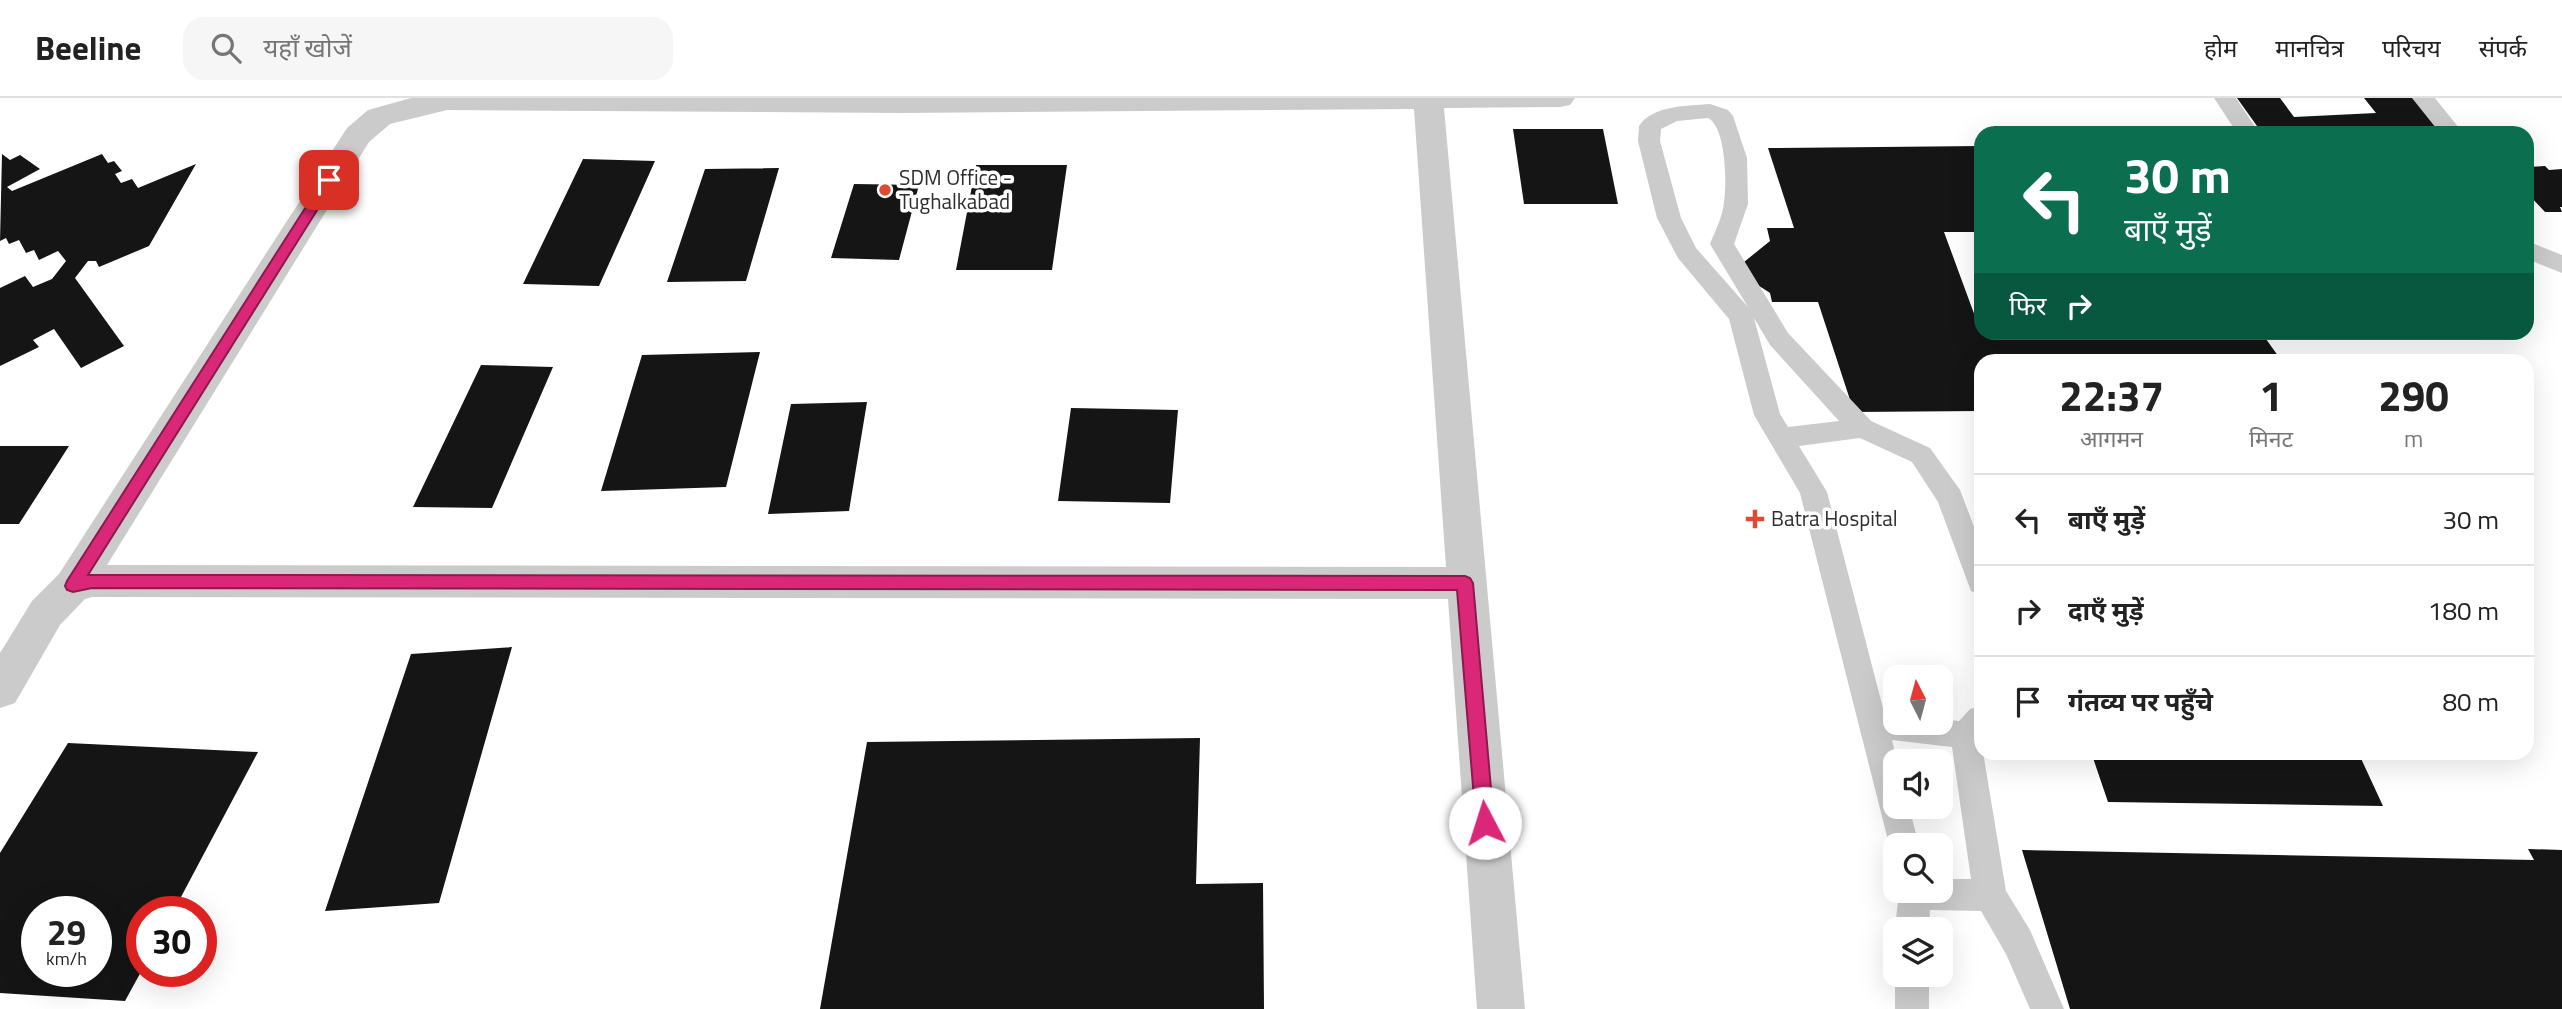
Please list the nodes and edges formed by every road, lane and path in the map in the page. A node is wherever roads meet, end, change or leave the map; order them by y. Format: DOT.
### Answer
graph roads {
  1 [pos="1560,98"];
  2 [pos="2225,98"];
  3 [pos="2423,98"];
  4 [pos="1427,99"];
  5 [pos="902,101"];
  6 [pos="2243,126"];
  7 [pos="2446,126"];
  8 [pos="2534,252"];
  9 [pos="2562,265"];
  10 [pos="1862,428"];
  11 [pos="1781,438"];
  12 [pos="1974,564"];
  13 [pos="1465,583"];
  14 [pos="73,586"];
  15 [pos="0,690"];
  16 [pos="1872,724"];
  17 [pos="1973,727"];
  18 [pos="1976,760"];
  19 [pos="1900,833"];
  20 [pos="1953,894"];
  21 [pos="1990,895"];
  22 [pos="1912,987"];
  23 [pos="1501,1009"];
  24 [pos="1912,1009"];
  25 [pos="2047,1009"];
  1 -- 4 [label="street"];
  2 -- 6 [label="lane"];
  3 -- 7 [label="lane"];
  4 -- 5 [label="street"];
  4 -- 13 [label="street"];
  5 -- 14 [label="street"];
  8 -- 9 [label="lane"];
  10 -- 11 [label="lane"];
  10 -- 11 [label="lane"];
  10 -- 12 [label="lane"];
  11 -- 16 [label="lane"];
  13 -- 14 [label="street"];
  13 -- 23 [label="street"];
  14 -- 15 [label="street"];
  16 -- 17 [label="lane"];
  16 -- 19 [label="lane"];
  18 -- 21 [label="lane"];
  20 -- 21 [label="lane"];
  21 -- 25 [label="lane"];
  22 -- 24 [label="lane"];
}
